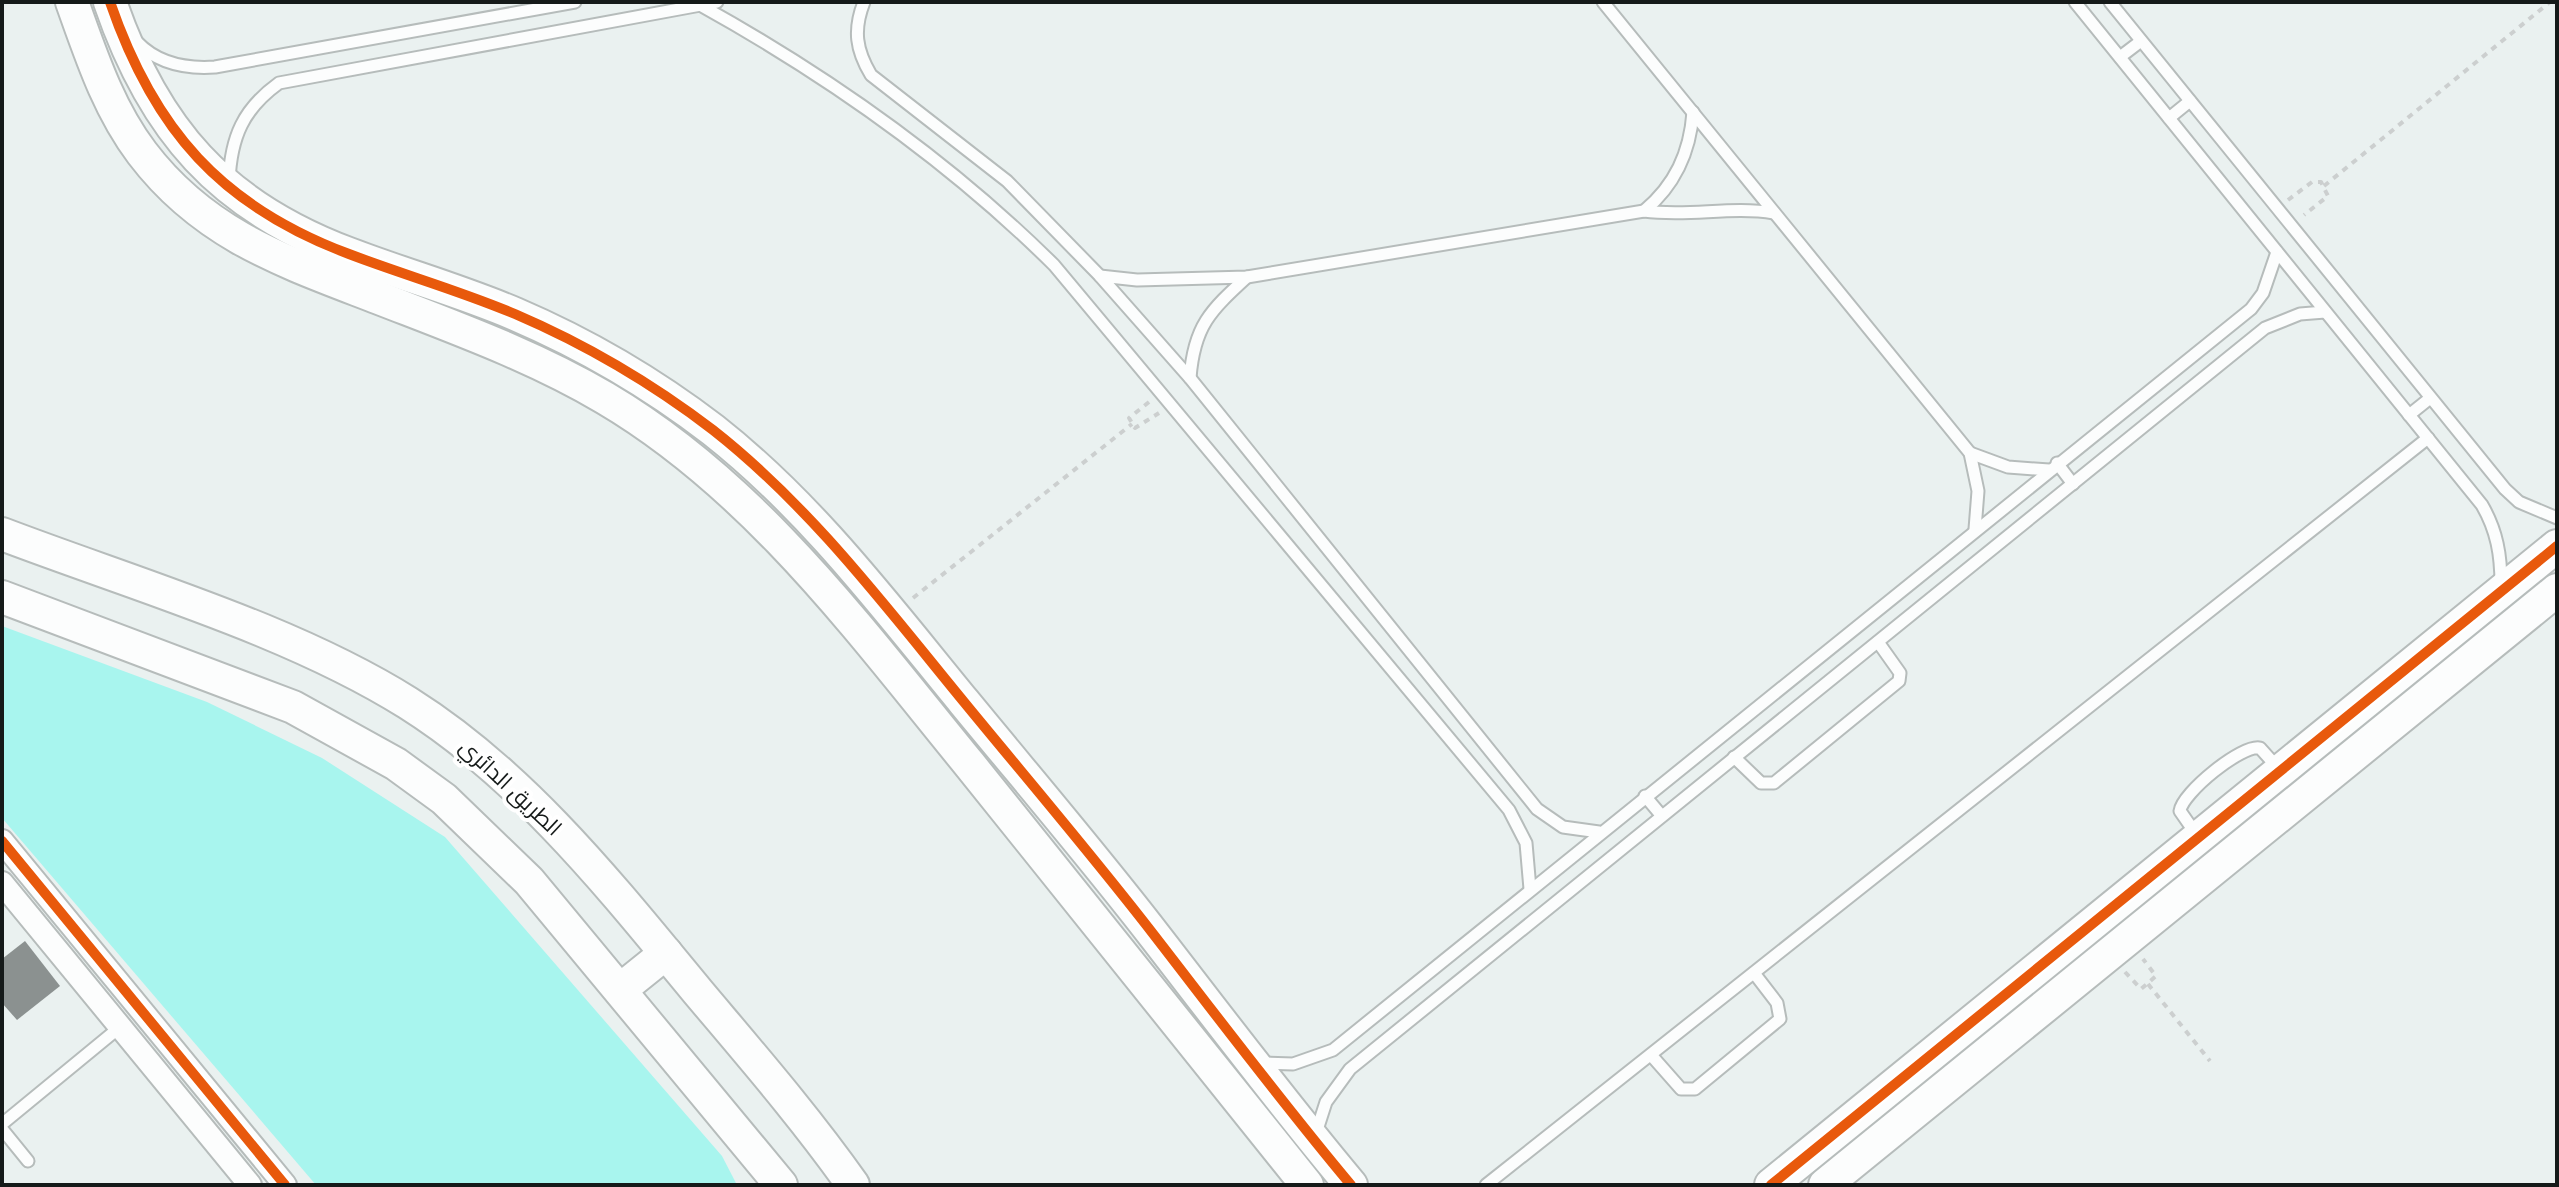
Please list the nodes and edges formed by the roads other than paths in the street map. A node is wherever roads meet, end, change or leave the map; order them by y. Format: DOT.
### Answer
graph roads {
  1 [pos="72,2"];
  2 [pos="575,2"];
  3 [pos="717,2"];
  4 [pos="864,2"];
  5 [pos="1603,2"];
  6 [pos="2075,2"];
  7 [pos="2110,2"];
  8 [pos="700,5"];
  9 [pos="113,12"];
  10 [pos="2141,41"];
  11 [pos="2120,57"];
  12 [pos="2190,101"];
  13 [pos="1693,112"];
  14 [pos="2169,118"];
  15 [pos="229,190"];
  16 [pos="1644,211"];
  17 [pos="1774,213"];
  18 [pos="2277,252"];
  19 [pos="338,266"];
  20 [pos="1100,276"];
  21 [pos="1247,277"];
  22 [pos="2325,312"];
  23 [pos="1190,378"];
  24 [pos="2429,399"];
  25 [pos="2409,415"];
  26 [pos="2428,438"];
  27 [pos="1970,453"];
  28 [pos="2053,467"];
  29 [pos="2073,484"];
  30 [pos="2557,518"];
  31 [pos="1975,529"];
  32 [pos="2,534"];
  33 [pos="2557,546"];
  34 [pos="2557,590"];
  35 [pos="2501,592"];
  36 [pos="2,597"];
  37 [pos="1878,642"];
  38 [pos="2399,675"];
  39 [pos="2421,701"];
  40 [pos="1734,757"];
  41 [pos="1645,796"];
  42 [pos="1661,815"];
  43 [pos="1599,832"];
  44 [pos="2,841"];
  45 [pos="2,883"];
  46 [pos="1530,889"];
  47 [pos="1152,932"];
  48 [pos="2064,948"];
  49 [pos="666,953"];
  50 [pos="1124,955"];
  51 [pos="1754,973"];
  52 [pos="2086,975"];
  53 [pos="620,990"];
  54 [pos="120,1027"];
  55 [pos="1651,1055"];
  56 [pos="1251,1061"];
  57 [pos="2,1127"];
  58 [pos="1314,1141"];
  59 [pos="28,1161"];
  60 [pos="250,1185"];
  61 [pos="285,1185"];
  62 [pos="781,1185"];
  63 [pos="853,1185"];
  64 [pos="1307,1185"];
  65 [pos="1351,1185"];
  66 [pos="1486,1185"];
  67 [pos="1771,1185"];
  68 [pos="1825,1185"];
  1 -- 19 [label="street"];
  2 -- 9 [label="lane"];
  3 -- 8 [label="lane"];
  4 -- 20 [label="lane"];
  5 -- 13 [label="lane"];
  6 -- 11 [label="lane"];
  7 -- 10 [label="lane"];
  8 -- 15 [label="lane"];
  8 -- 46 [label="lane"];
  9 -- 15 [label="street"];
  10 -- 11 [label="lane"];
  10 -- 12 [label="lane"];
  11 -- 14 [label="lane"];
  12 -- 14 [label="lane"];
  12 -- 24 [label="lane"];
  13 -- 16 [label="lane"];
  13 -- 17 [label="lane"];
  14 -- 18 [label="lane"];
  15 -- 19 [label="street"];
  16 -- 17 [label="lane"];
  16 -- 21 [label="lane"];
  17 -- 27 [label="lane"];
  18 -- 22 [label="lane"];
  18 -- 28 [label="lane"];
  19 -- 47 [label="street"];
  19 -- 50 [label="street"];
  20 -- 21 [label="lane"];
  20 -- 23 [label="lane"];
  21 -- 23 [label="lane"];
  22 -- 25 [label="lane"];
  22 -- 29 [label="lane"];
  23 -- 43 [label="lane"];
  24 -- 25 [label="lane"];
  24 -- 30 [label="lane"];
  25 -- 26 [label="lane"];
  26 -- 35 [label="lane"];
  26 -- 51 [label="lane"];
  27 -- 28 [label="lane"];
  27 -- 31 [label="lane"];
  28 -- 29 [label="lane"];
  28 -- 31 [label="lane"];
  29 -- 37 [label="lane"];
  31 -- 41 [label="lane"];
  32 -- 49 [label="street, الطريق الدائري"];
  33 -- 35 [label="street"];
  34 -- 39 [label="street"];
  35 -- 38 [label="street"];
  36 -- 53 [label="street"];
  37 -- 40 [label="lane"];
  37 -- 40 [label="lane"];
  38 -- 39 [label="street"];
  38 -- 48 [label="street"];
  39 -- 52 [label="street"];
  40 -- 42 [label="lane"];
  41 -- 42 [label="lane"];
  41 -- 43 [label="lane"];
  42 -- 58 [label="lane"];
  43 -- 46 [label="lane"];
  44 -- 61 [label="street"];
  45 -- 54 [label="street"];
  46 -- 56 [label="lane"];
  47 -- 50 [label="street"];
  47 -- 56 [label="street"];
  48 -- 52 [label="street"];
  48 -- 67 [label="street"];
  49 -- 53 [label="street"];
  49 -- 63 [label="street, الطريق الدائري"];
  50 -- 64 [label="street"];
  51 -- 55 [label="lane"];
  51 -- 55 [label="lane"];
  52 -- 68 [label="street"];
  53 -- 62 [label="street"];
  54 -- 57 [label="lane"];
  54 -- 60 [label="street"];
  55 -- 66 [label="lane"];
  56 -- 58 [label="street"];
  57 -- 59 [label="lane"];
  58 -- 65 [label="street"];
}
